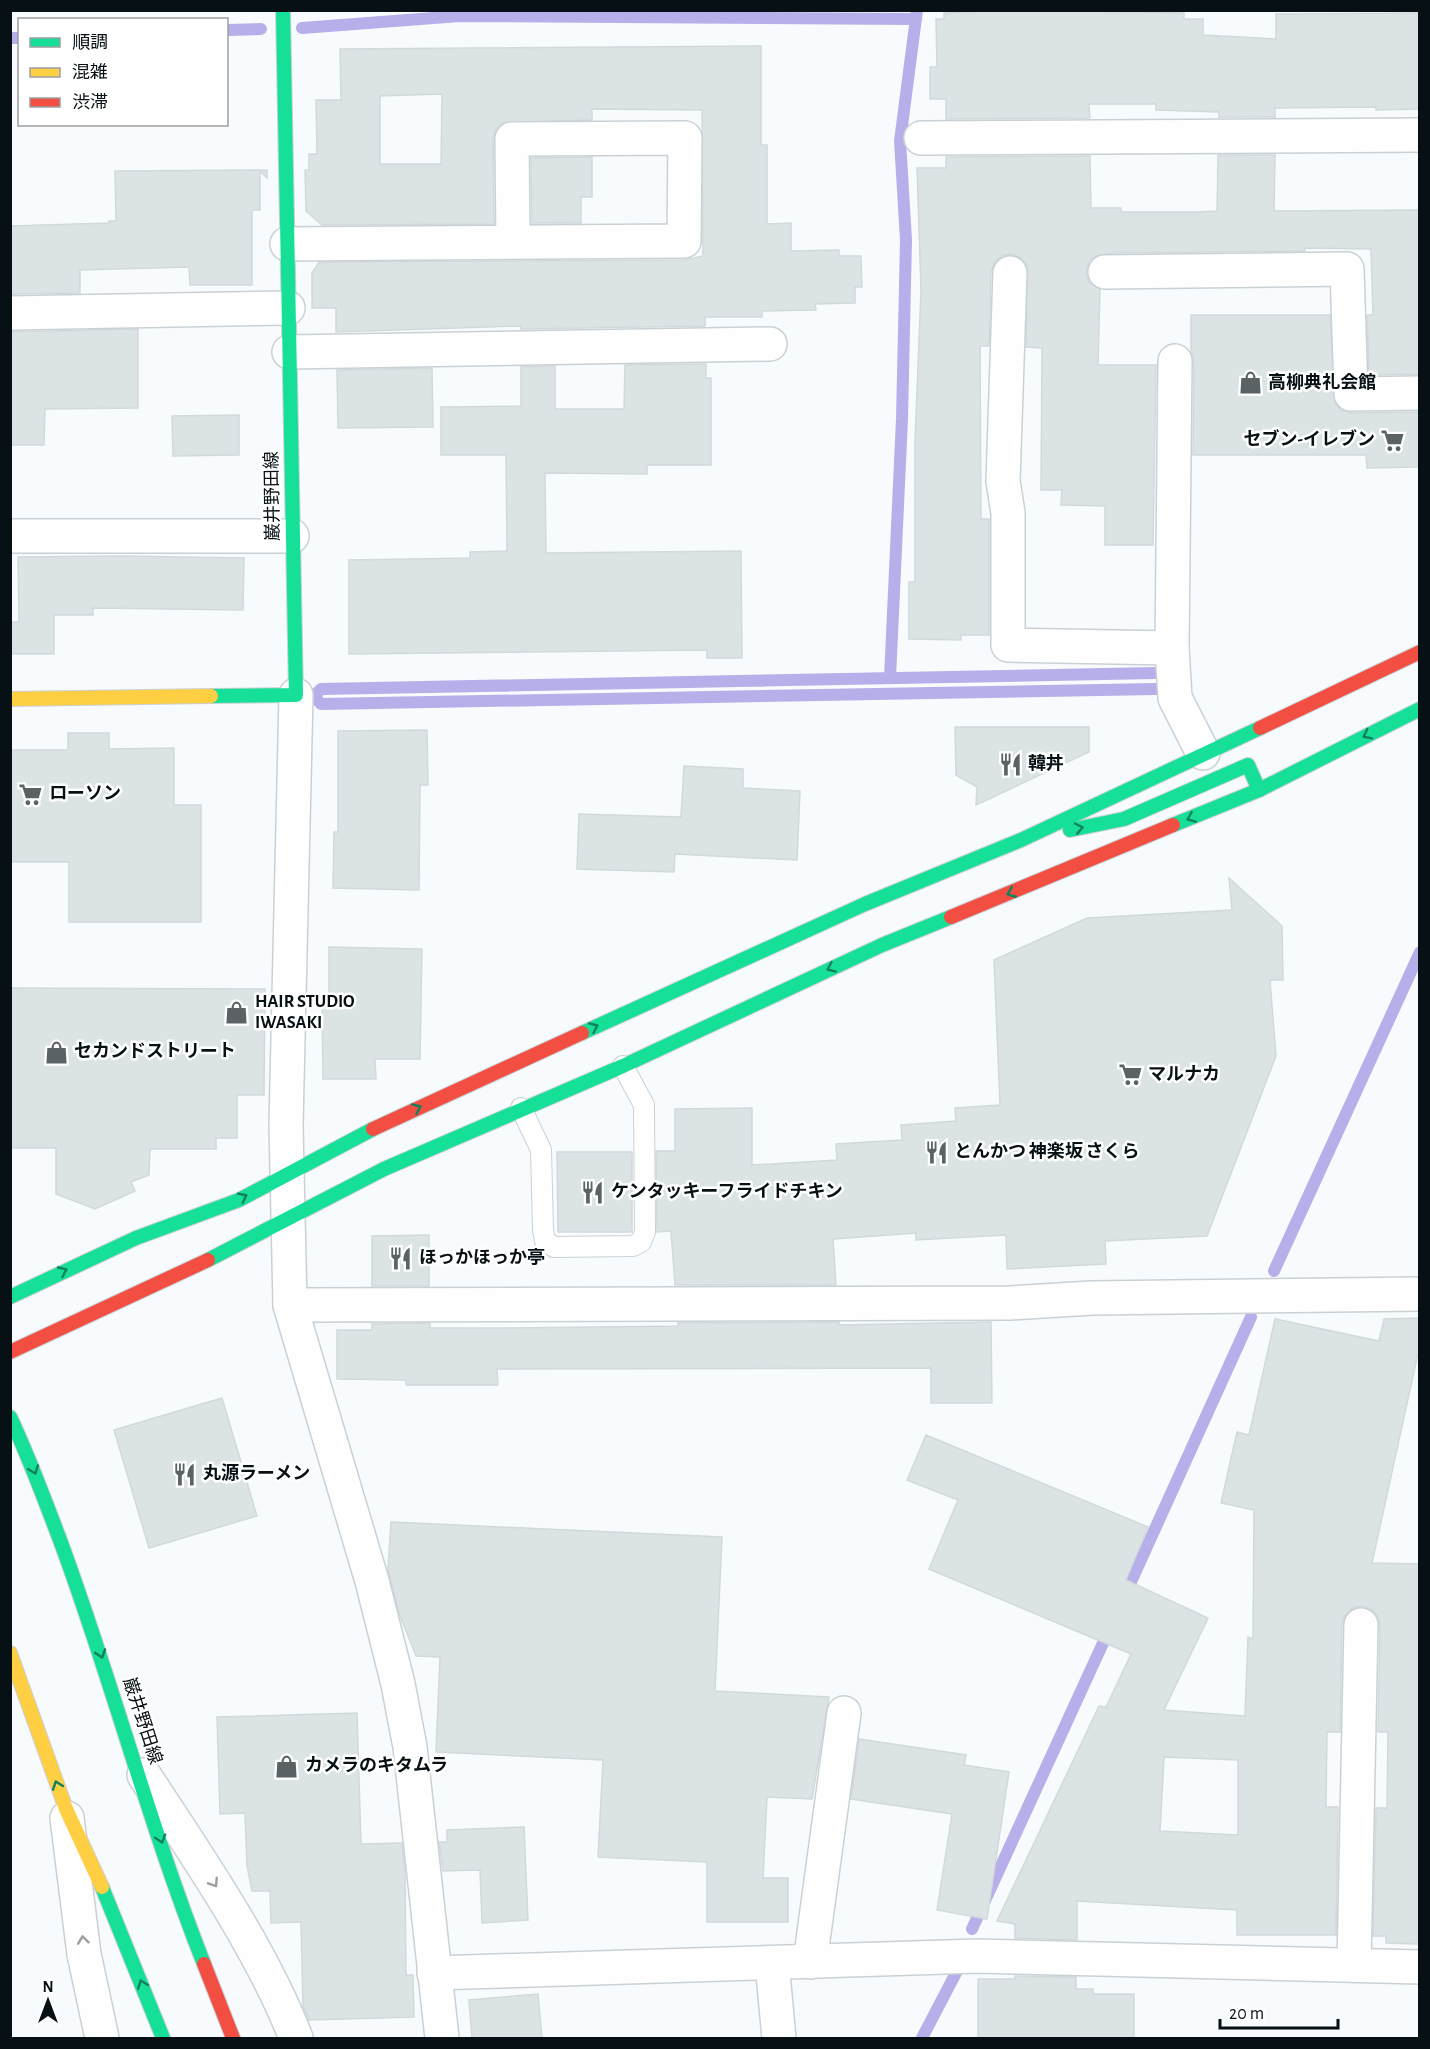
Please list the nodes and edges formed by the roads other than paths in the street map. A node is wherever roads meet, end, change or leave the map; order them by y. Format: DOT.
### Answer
graph roads {
  1 [pos="283,10"];
  2 [pos="1419,135"];
  3 [pos="921,138"];
  4 [pos="513,242"];
  5 [pos="287,244"];
  6 [pos="1106,272"];
  7 [pos="1010,273"];
  8 [pos="288,308"];
  9 [pos="10,313"];
  10 [pos="770,344"];
  11 [pos="289,352"];
  12 [pos="1175,361"];
  13 [pos="1419,393"];
  14 [pos="10,536"];
  15 [pos="292,536"];
  16 [pos="1172,648"];
  17 [pos="1419,652"];
  18 [pos="296,695"];
  19 [pos="10,699"];
  20 [pos="1419,709"];
  21 [pos="1203,753"];
  22 [pos="1258,790"];
  23 [pos="1021,840"];
  24 [pos="623,1066"];
  25 [pos="521,1108"];
  26 [pos="287,1174"];
  27 [pos="287,1220"];
  28 [pos="1419,1294"];
  29 [pos="10,1297"];
  30 [pos="290,1305"];
  31 [pos="10,1352"];
  32 [pos="10,1417"];
  33 [pos="1360,1625"];
  34 [pos="10,1653"];
  35 [pos="844,1713"];
  36 [pos="137,1763"];
  37 [pos="66,1809"];
  38 [pos="810,1962"];
  39 [pos="772,1963"];
  40 [pos="1354,1965"];
  41 [pos="1419,1967"];
  42 [pos="434,1973"];
  43 [pos="102,2038"];
  44 [pos="163,2038"];
  45 [pos="233,2038"];
  46 [pos="296,2038"];
  47 [pos="442,2038"];
  48 [pos="779,2038"];
  1 -- 5 [label="street, 巌井野田線"];
  2 -- 3 [label="street"];
  4 -- 4 [label="street"];
  4 -- 5 [label="street"];
  5 -- 8 [label="street, 巌井野田線"];
  6 -- 13 [label="street"];
  7 -- 16 [label="street"];
  8 -- 9 [label="street"];
  8 -- 11 [label="street, 巌井野田線"];
  10 -- 11 [label="street"];
  11 -- 15 [label="street, 巌井野田線"];
  12 -- 16 [label="street"];
  14 -- 15 [label="street"];
  15 -- 18 [label="street, 巌井野田線"];
  16 -- 21 [label="street"];
  17 -- 21 [label="street"];
  18 -- 19 [label="street"];
  18 -- 26 [label="street"];
  20 -- 22 [label="street, one-way"];
  21 -- 23 [label="street"];
  23 -- 22 [label="street, one-way"];
  22 -- 24 [label="street, one-way"];
  26 -- 23 [label="street, one-way"];
  24 -- 25 [label="street"];
  24 -- 25 [label="lane"];
  25 -- 27 [label="street"];
  26 -- 27 [label="street"];
  29 -- 26 [label="street, one-way"];
  27 -- 30 [label="street"];
  27 -- 31 [label="street"];
  28 -- 30 [label="street"];
  30 -- 42 [label="street"];
  32 -- 36 [label="street, 巌井野田線, one-way"];
  33 -- 40 [label="street"];
  37 -- 34 [label="street, one-way"];
  35 -- 38 [label="street"];
  36 -- 45 [label="street, 巌井野田線, one-way"];
  36 -- 46 [label="street, one-way"];
  43 -- 37 [label="street, one-way"];
  44 -- 37 [label="street, one-way"];
  38 -- 39 [label="street"];
  38 -- 40 [label="street"];
  39 -- 42 [label="street"];
  39 -- 48 [label="street"];
  40 -- 41 [label="street"];
  42 -- 47 [label="street"];
}
